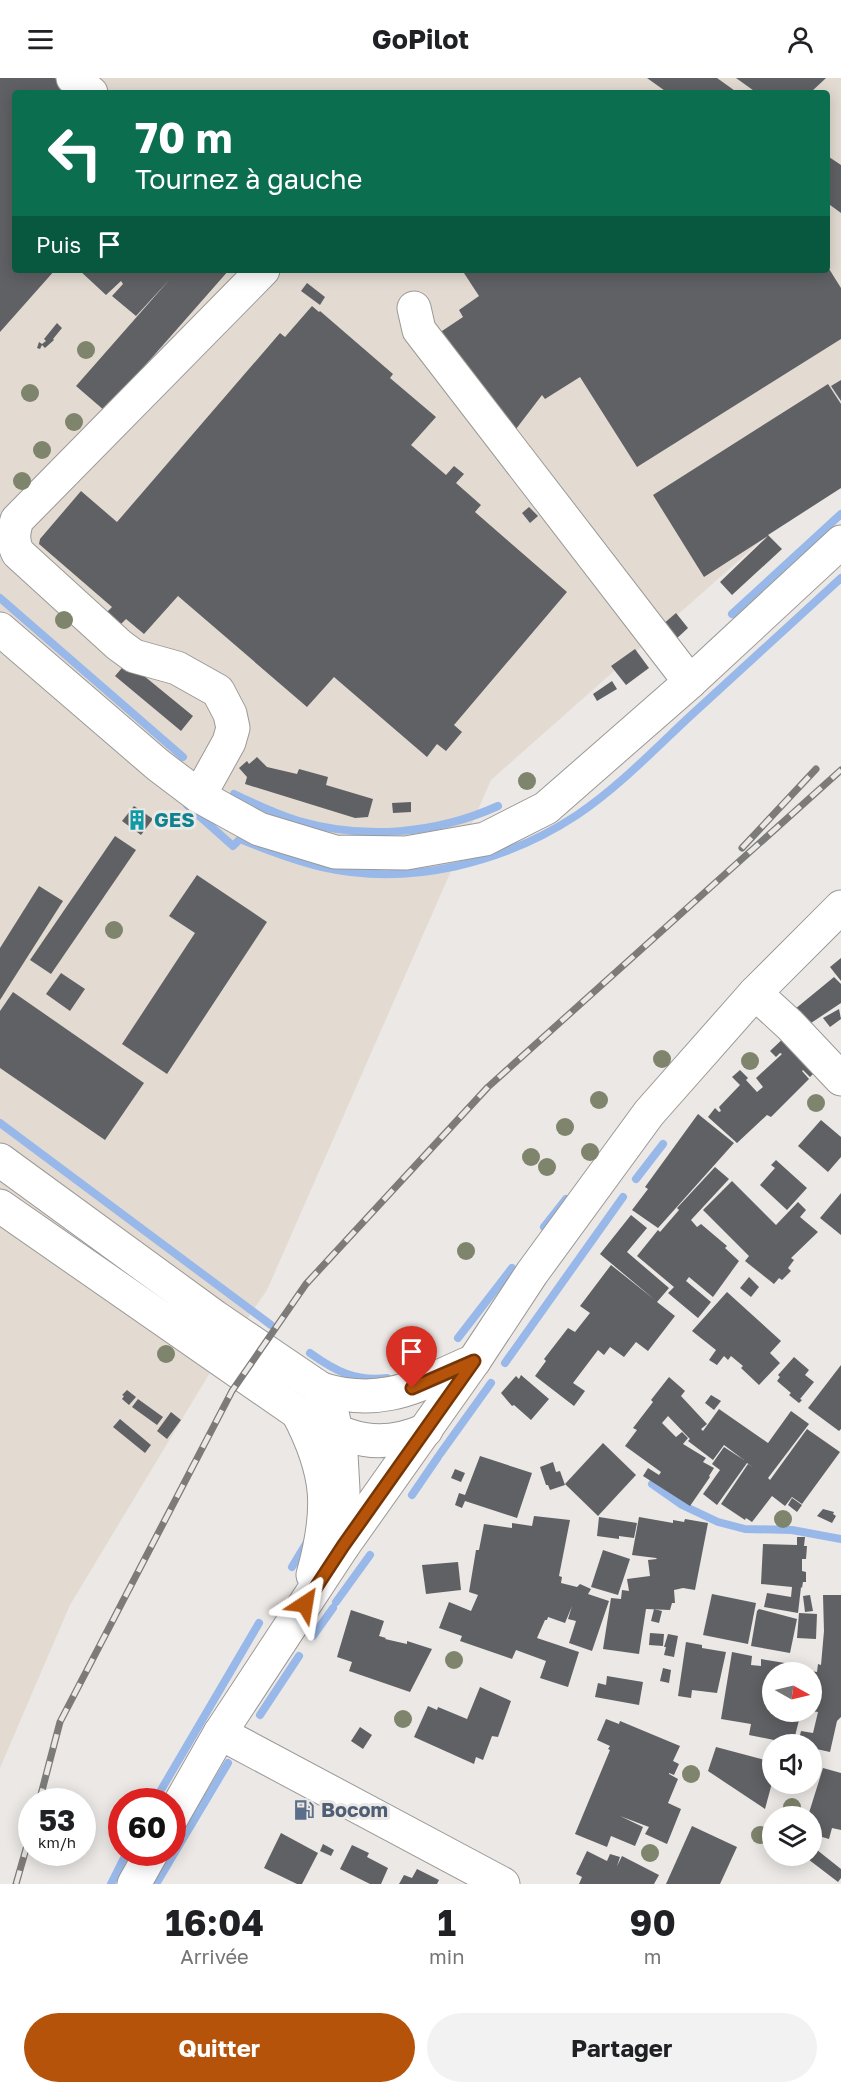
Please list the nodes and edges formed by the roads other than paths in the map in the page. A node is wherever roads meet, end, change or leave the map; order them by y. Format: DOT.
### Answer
graph roads {
  1 [pos="73,78"];
  2 [pos="87,90"];
  3 [pos="259,273"];
  4 [pos="414,308"];
  5 [pos="841,542"];
  6 [pos="0,629"];
  7 [pos="690,682"];
  8 [pos="199,796"];
  9 [pos="841,907"];
  10 [pos="755,993"];
  11 [pos="841,1078"];
  12 [pos="0,1160"];
  13 [pos="0,1206"];
  14 [pos="474,1361"];
  15 [pos="321,1389"];
  16 [pos="298,1413"];
  17 [pos="426,1430"];
  18 [pos="338,1432"];
  19 [pos="343,1546"];
  20 [pos="305,1604"];
  21 [pos="220,1733"];
  22 [pos="186,1792"];
  23 [pos="144,1866"];
  24 [pos="134,1884"];
  25 [pos="503,1884"];
  1 -- 2 [label="street"];
  3 -- 8 [label="street"];
  4 -- 7 [label="street"];
  5 -- 7 [label="street"];
  6 -- 8 [label="street"];
  7 -- 8 [label="street"];
  9 -- 10 [label="street"];
  10 -- 11 [label="street"];
  10 -- 14 [label="street"];
  12 -- 15 [label="street"];
  13 -- 16 [label="street"];
  14 -- 15 [label="street"];
  14 -- 17 [label="street"];
  15 -- 18 [label="street"];
  16 -- 18 [label="street"];
  16 -- 20 [label="street"];
  17 -- 18 [label="street"];
  17 -- 19 [label="street"];
  18 -- 19 [label="street"];
  19 -- 20 [label="street"];
  20 -- 21 [label="street"];
  21 -- 22 [label="street"];
  21 -- 25 [label="street"];
  23 -- 24 [label="street"];
}
